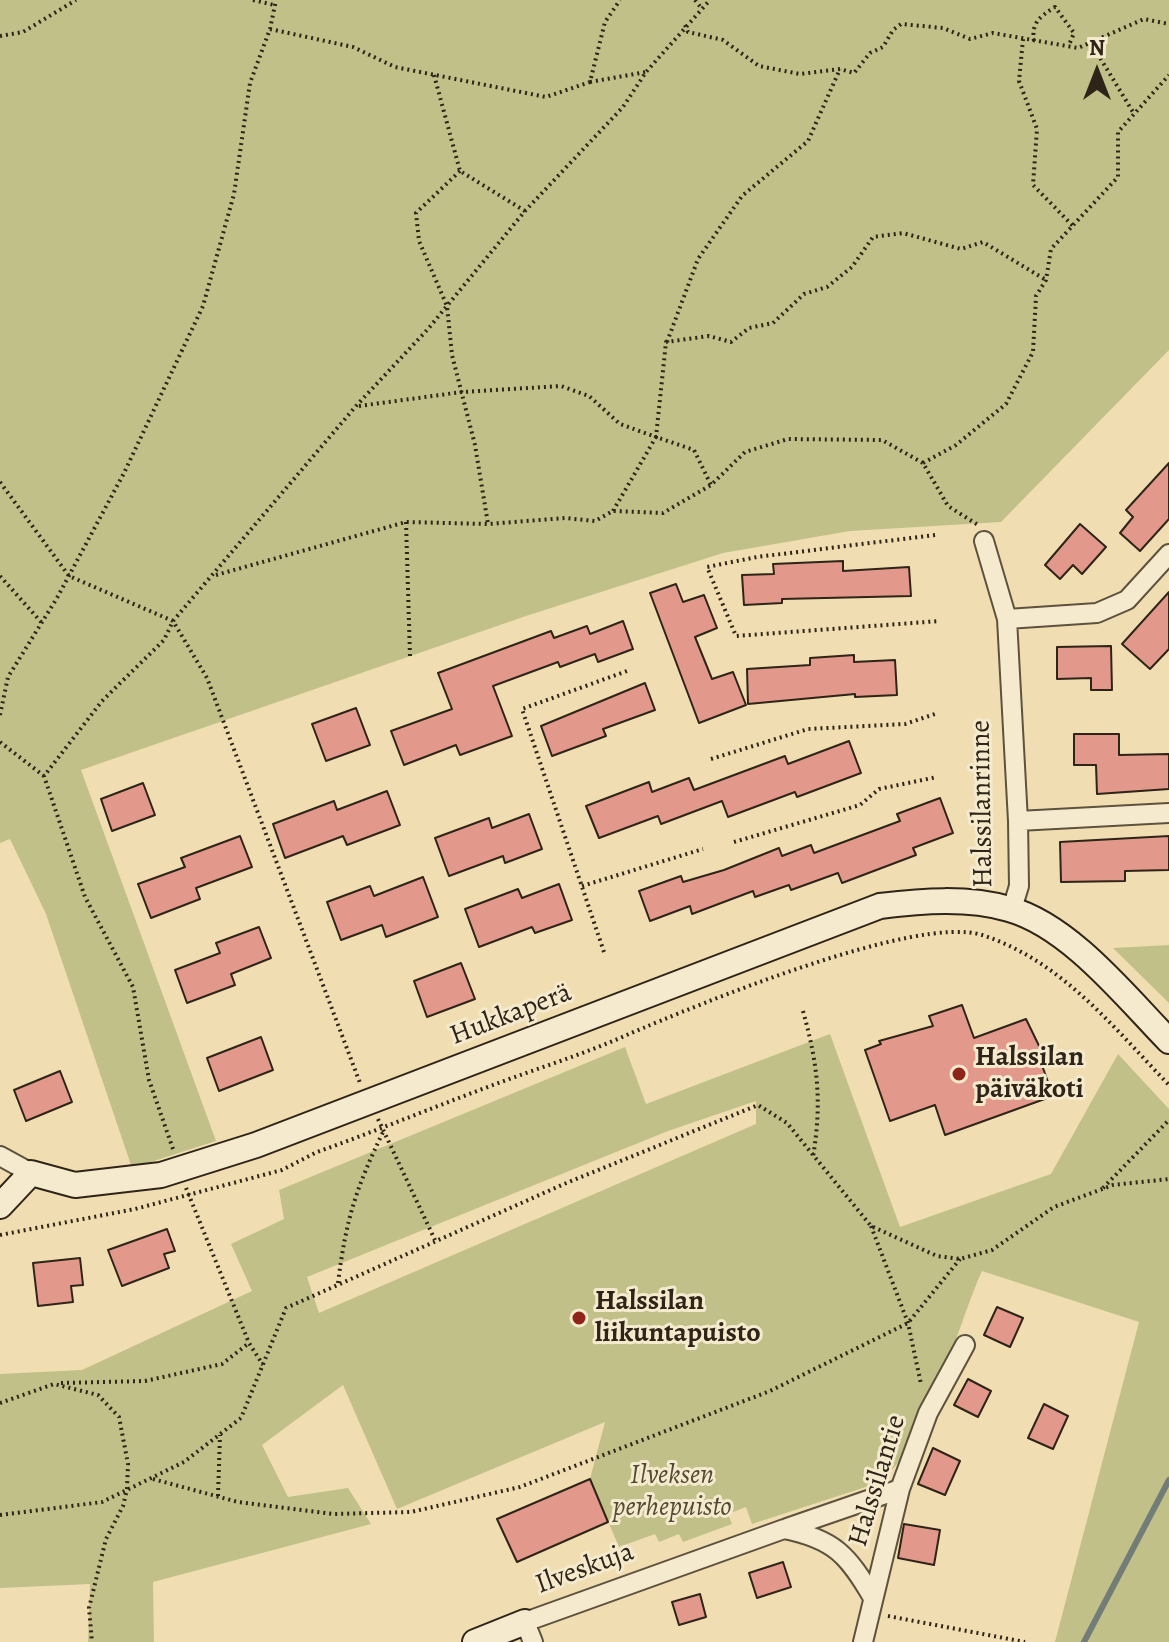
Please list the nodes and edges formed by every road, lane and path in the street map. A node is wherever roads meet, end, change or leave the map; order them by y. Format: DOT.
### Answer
graph roads {
  1 [pos="76,0"];
  2 [pos="253,0"];
  3 [pos="620,0"];
  4 [pos="695,0"];
  5 [pos="710,0"];
  6 [pos="275,2"];
  7 [pos="702,9"];
  8 [pos="1169,24"];
  9 [pos="685,25"];
  10 [pos="270,29"];
  11 [pos="0,36"];
  12 [pos="1023,39"];
  13 [pos="1034,41"];
  14 [pos="1091,43"];
  15 [pos="1069,46"];
  16 [pos="840,69"];
  17 [pos="646,72"];
  18 [pos="434,75"];
  19 [pos="1169,75"];
  20 [pos="590,82"];
  21 [pos="1133,112"];
  22 [pos="460,171"];
  23 [pos="525,211"];
  24 [pos="1073,226"];
  25 [pos="1046,280"];
  26 [pos="447,306"];
  27 [pos="666,342"];
  28 [pos="462,392"];
  29 [pos="356,406"];
  30 [pos="656,437"];
  31 [pos="923,463"];
  32 [pos="0,482"];
  33 [pos="711,485"];
  34 [pos="613,511"];
  35 [pos="406,522"];
  36 [pos="488,524"];
  37 [pos="935,535"];
  38 [pos="984,541"];
  39 [pos="1169,554"];
  40 [pos="215,575"];
  41 [pos="0,576"];
  42 [pos="69,576"];
  43 [pos="1007,619"];
  44 [pos="173,621"];
  45 [pos="940,621"];
  46 [pos="42,623"];
  47 [pos="410,656"];
  48 [pos="627,671"];
  49 [pos="935,714"];
  50 [pos="0,715"];
  51 [pos="0,742"];
  52 [pos="711,759"];
  53 [pos="44,776"];
  54 [pos="937,777"];
  55 [pos="1169,813"];
  56 [pos="1018,821"];
  57 [pos="734,842"];
  58 [pos="703,849"];
  59 [pos="582,886"];
  60 [pos="1012,909"];
  61 [pos="604,952"];
  62 [pos="803,1011"];
  63 [pos="1169,1041"];
  64 [pos="1169,1085"];
  65 [pos="367,1103"];
  66 [pos="1169,1120"];
  67 [pos="384,1128"];
  68 [pos="0,1156"];
  69 [pos="813,1157"];
  70 [pos="180,1169"];
  71 [pos="31,1173"];
  72 [pos="1169,1179"];
  73 [pos="1101,1190"];
  74 [pos="188,1195"];
  75 [pos="0,1206"];
  76 [pos="871,1226"];
  77 [pos="0,1235"];
  78 [pos="435,1240"];
  79 [pos="960,1259"];
  80 [pos="338,1283"];
  81 [pos="908,1323"];
  82 [pos="249,1343"];
  83 [pos="965,1345"];
  84 [pos="263,1365"];
  85 [pos="54,1384"];
  86 [pos="0,1403"];
  87 [pos="928,1413"];
  88 [pos="220,1435"];
  89 [pos="151,1478"];
  90 [pos="127,1489"];
  91 [pos="900,1489"];
  92 [pos="218,1496"];
  93 [pos="0,1515"];
  94 [pos="784,1529"];
  95 [pos="872,1606"];
  96 [pos="529,1632"];
  97 [pos="92,1642"];
  98 [pos="475,1642"];
  99 [pos="863,1642"];
  100 [pos="1025,1642"];
  1 -- 11 [label="path"];
  2 -- 6 [label="path"];
  3 -- 20 [label="path"];
  4 -- 7 [label="path"];
  5 -- 7 [label="path"];
  6 -- 10 [label="path"];
  7 -- 9 [label="path"];
  8 -- 14 [label="path"];
  9 -- 16 [label="path"];
  9 -- 17 [label="path"];
  10 -- 18 [label="path"];
  10 -- 42 [label="path"];
  12 -- 13 [label="path"];
  12 -- 16 [label="path"];
  12 -- 24 [label="path"];
  13 -- 15 [label="path"];
  13 -- 15 [label="path"];
  14 -- 15 [label="path"];
  14 -- 21 [label="path"];
  16 -- 27 [label="path"];
  17 -- 20 [label="path"];
  17 -- 23 [label="path"];
  18 -- 20 [label="path"];
  18 -- 22 [label="path"];
  19 -- 21 [label="path"];
  21 -- 24 [label="path"];
  22 -- 23 [label="path"];
  22 -- 26 [label="path"];
  23 -- 26 [label="path"];
  24 -- 25 [label="path"];
  25 -- 27 [label="path"];
  25 -- 31 [label="path"];
  26 -- 28 [label="path"];
  26 -- 29 [label="path"];
  27 -- 30 [label="path"];
  28 -- 29 [label="path"];
  28 -- 30 [label="path"];
  28 -- 36 [label="path"];
  29 -- 40 [label="path"];
  30 -- 33 [label="path"];
  30 -- 34 [label="path"];
  31 -- 33 [label="path"];
  31 -- 38 [label="path"];
  32 -- 42 [label="path"];
  33 -- 34 [label="path"];
  34 -- 36 [label="path"];
  35 -- 36 [label="path"];
  35 -- 40 [label="path"];
  35 -- 47 [label="path"];
  37 -- 45 [label="path"];
  38 -- 43 [label="street, Halssilanrinne"];
  39 -- 43 [label="street"];
  40 -- 44 [label="path"];
  41 -- 46 [label="path"];
  42 -- 44 [label="path"];
  42 -- 46 [label="path"];
  43 -- 56 [label="street, Halssilanrinne"];
  44 -- 53 [label="path"];
  44 -- 65 [label="path"];
  46 -- 50 [label="path"];
  48 -- 59 [label="path"];
  49 -- 52 [label="path"];
  51 -- 53 [label="path"];
  53 -- 70 [label="path"];
  54 -- 57 [label="path"];
  55 -- 56 [label="street"];
  56 -- 60 [label="street, Halssilanrinne"];
  58 -- 59 [label="path"];
  59 -- 61 [label="path"];
  60 -- 63 [label="street, Halssilanrinne"];
  60 -- 65 [label="street, Hukkaperä"];
  62 -- 69 [label="path"];
  64 -- 67 [label="path"];
  65 -- 67 [label="path"];
  65 -- 70 [label="street, Hukkaperä"];
  66 -- 73 [label="path"];
  67 -- 74 [label="path"];
  67 -- 78 [label="path"];
  67 -- 80 [label="path"];
  68 -- 71 [label="street"];
  69 -- 76 [label="path"];
  69 -- 78 [label="path"];
  70 -- 71 [label="street, Hukkaperä"];
  70 -- 74 [label="path"];
  71 -- 75 [label="street"];
  72 -- 73 [label="path"];
  73 -- 79 [label="path"];
  74 -- 77 [label="path"];
  74 -- 82 [label="path"];
  76 -- 79 [label="path"];
  76 -- 81 [label="path"];
  78 -- 80 [label="path"];
  79 -- 81 [label="path"];
  80 -- 84 [label="path"];
  81 -- 87 [label="path"];
  81 -- 92 [label="path"];
  82 -- 84 [label="path"];
  82 -- 85 [label="path"];
  83 -- 87 [label="street, Halssilantie"];
  84 -- 88 [label="path"];
  85 -- 86 [label="path"];
  85 -- 90 [label="path"];
  87 -- 91 [label="street, Halssilantie"];
  88 -- 89 [label="path"];
  88 -- 92 [label="path"];
  89 -- 90 [label="path"];
  89 -- 92 [label="path"];
  90 -- 93 [label="path"];
  90 -- 97 [label="path"];
  91 -- 94 [label="street, Ilveskuja"];
  91 -- 95 [label="street, Halssilantie"];
  94 -- 95 [label="street"];
  94 -- 96 [label="street, Ilveskuja"];
  95 -- 99 [label="street, Halssilantie"];
  95 -- 100 [label="path"];
  96 -- 98 [label="street, Ilveskuja"];
}
